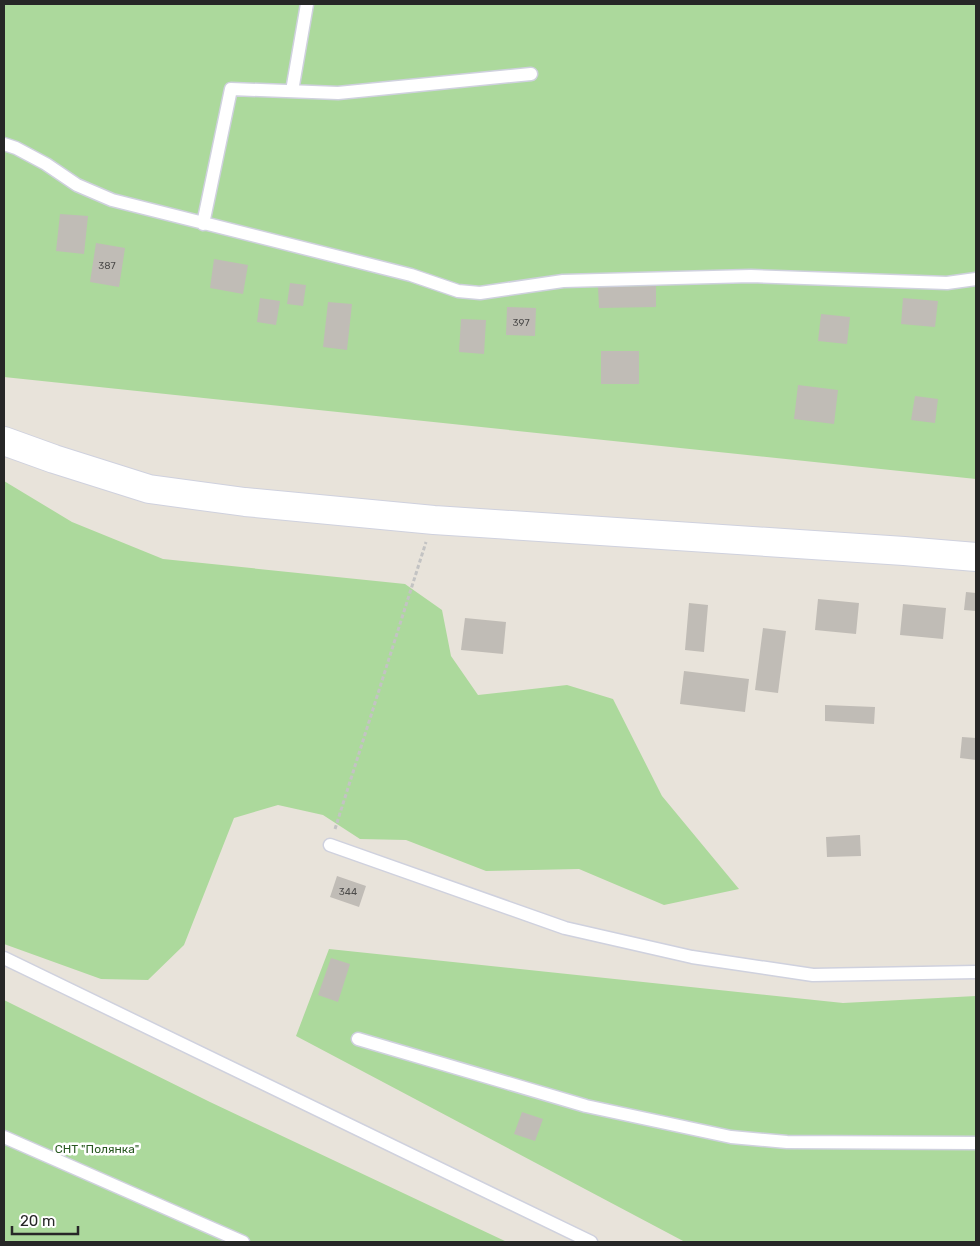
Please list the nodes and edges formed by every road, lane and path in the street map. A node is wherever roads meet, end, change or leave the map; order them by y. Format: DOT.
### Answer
graph roads {
  1 [pos="307,4"];
  2 [pos="531,74"];
  3 [pos="292,91"];
  4 [pos="4,144"];
  5 [pos="203,224"];
  6 [pos="976,279"];
  7 [pos="4,441"];
  8 [pos="434,520"];
  9 [pos="976,557"];
  10 [pos="330,845"];
  11 [pos="4,958"];
  12 [pos="976,972"];
  13 [pos="358,1039"];
  14 [pos="4,1137"];
  15 [pos="976,1143"];
  16 [pos="243,1242"];
  17 [pos="591,1242"];
  1 -- 3 [label="lane"];
  2 -- 3 [label="lane"];
  3 -- 5 [label="lane"];
  4 -- 5 [label="lane"];
  5 -- 6 [label="lane"];
  7 -- 8 [label="street"];
  8 -- 9 [label="street"];
  8 -- 10 [label="path"];
  10 -- 12 [label="lane"];
  11 -- 17 [label="lane"];
  13 -- 15 [label="lane"];
  14 -- 16 [label="lane"];
}
